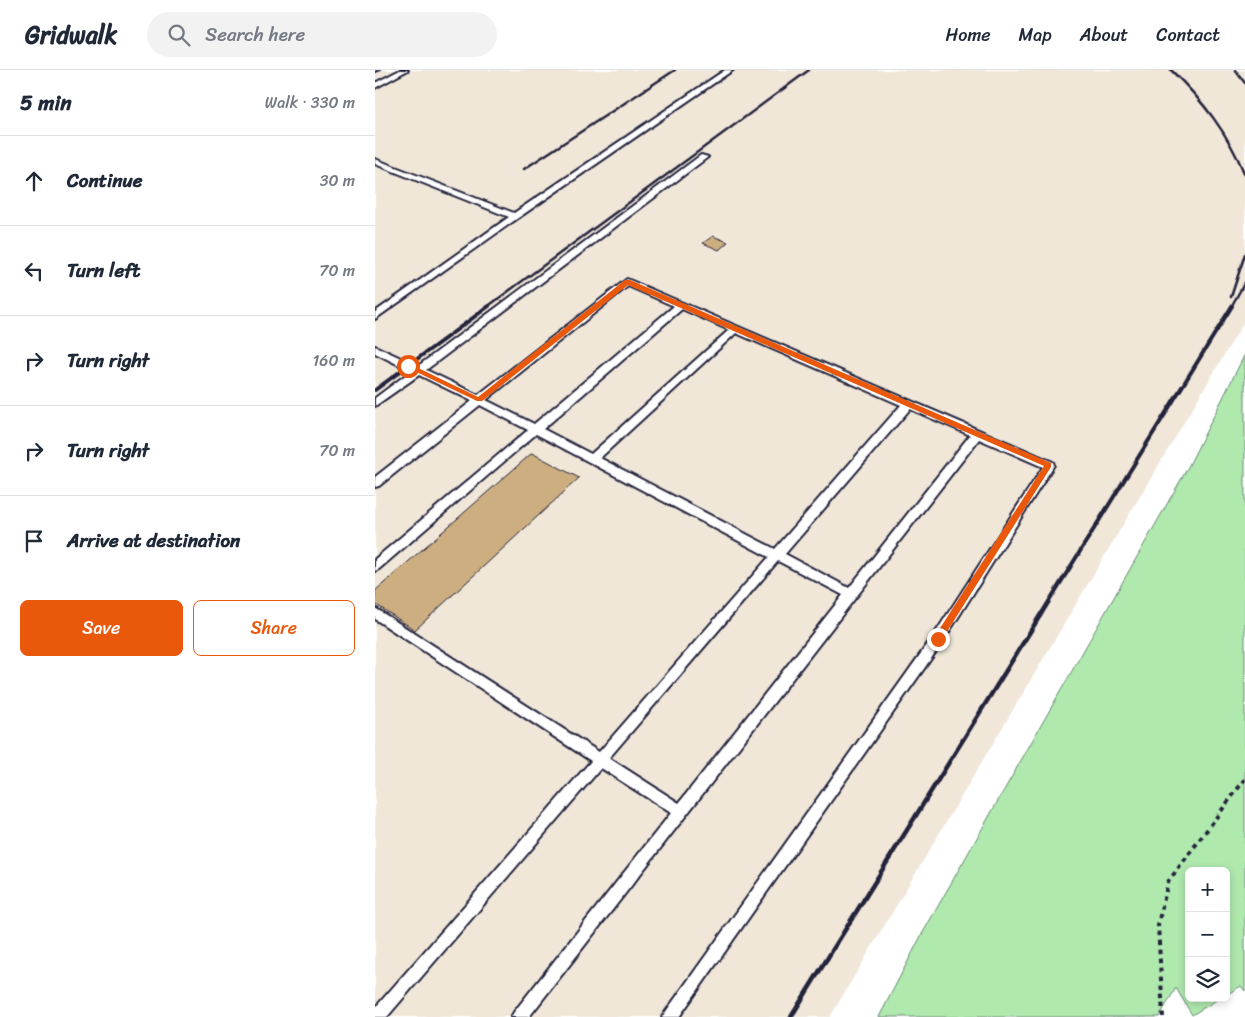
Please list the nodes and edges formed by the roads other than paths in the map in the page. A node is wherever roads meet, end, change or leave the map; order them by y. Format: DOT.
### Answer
graph roads {
  1 [pos="405,70"];
  2 [pos="730,70"];
  3 [pos="375,86"];
  4 [pos="704,157"];
  5 [pos="375,161"];
  6 [pos="515,216"];
  7 [pos="681,305"];
  8 [pos="375,316"];
  9 [pos="735,329"];
  10 [pos="375,349"];
  11 [pos="419,370"];
  12 [pos="479,400"];
  13 [pos="375,403"];
  14 [pos="908,404"];
  15 [pos="535,429"];
  16 [pos="977,434"];
  17 [pos="592,459"];
  18 [pos="375,483"];
  19 [pos="777,555"];
  20 [pos="375,566"];
  21 [pos="851,594"];
  22 [pos="375,613"];
  23 [pos="600,760"];
  24 [pos="680,812"];
  25 [pos="377,1017"];
  26 [pos="519,1017"];
  27 [pos="670,1017"];
  1 -- 3 [label="lane"];
  2 -- 6 [label="lane"];
  4 -- 11 [label="lane"];
  5 -- 6 [label="lane"];
  6 -- 8 [label="lane"];
  7 -- 9 [label="lane"];
  7 -- 12 [label="lane"];
  7 -- 15 [label="lane"];
  9 -- 14 [label="lane"];
  9 -- 17 [label="lane"];
  10 -- 11 [label="lane"];
  11 -- 12 [label="lane"];
  11 -- 13 [label="lane"];
  12 -- 15 [label="lane"];
  12 -- 18 [label="lane"];
  14 -- 16 [label="lane"];
  14 -- 19 [label="lane"];
  15 -- 17 [label="lane"];
  15 -- 20 [label="lane"];
  16 -- 21 [label="lane"];
  16 -- 27 [label="lane"];
  17 -- 19 [label="lane"];
  19 -- 21 [label="lane"];
  19 -- 23 [label="lane"];
  21 -- 24 [label="lane"];
  22 -- 23 [label="lane"];
  23 -- 24 [label="lane"];
  23 -- 25 [label="lane"];
  24 -- 26 [label="lane"];
}
